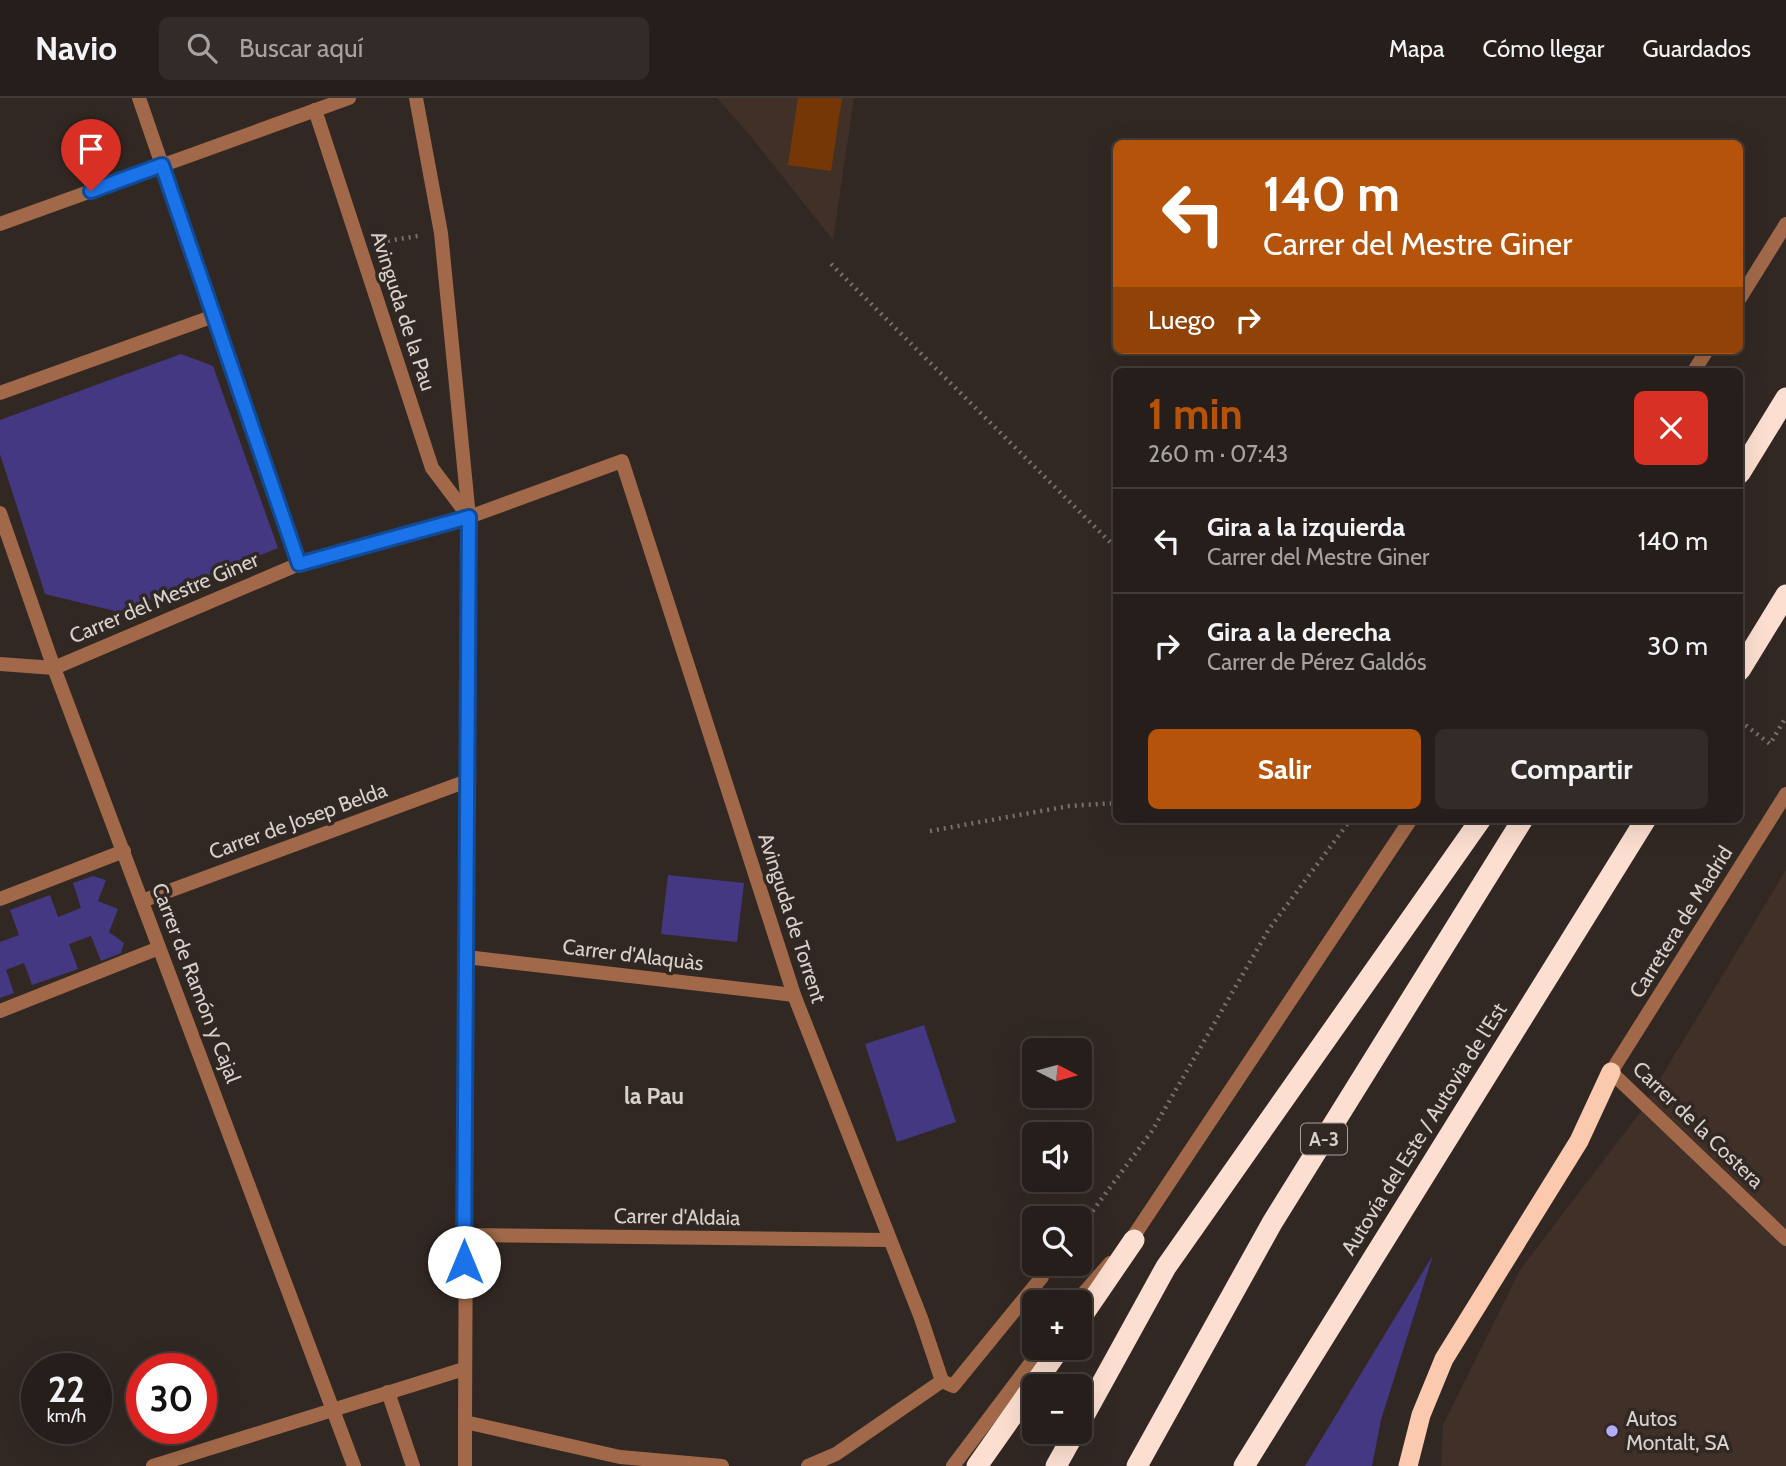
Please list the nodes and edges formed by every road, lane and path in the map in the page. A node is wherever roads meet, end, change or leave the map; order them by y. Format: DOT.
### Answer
graph roads {
  1 [pos="139,98"];
  2 [pos="349,98"];
  3 [pos="416,98"];
  4 [pos="315,110"];
  5 [pos="162,165"];
  6 [pos="0,224"];
  7 [pos="1786,224"];
  8 [pos="418,236"];
  9 [pos="360,246"];
  10 [pos="831,264"];
  11 [pos="1743,293"];
  12 [pos="214,316"];
  13 [pos="0,393"];
  14 [pos="1786,398"];
  15 [pos="622,461"];
  16 [pos="1743,468"];
  17 [pos="0,513"];
  18 [pos="469,517"];
  19 [pos="1113,545"];
  20 [pos="299,564"];
  21 [pos="1786,595"];
  22 [pos="0,664"];
  23 [pos="1743,665"];
  24 [pos="54,668"];
  25 [pos="1786,717"];
  26 [pos="1743,723"];
  27 [pos="467,781"];
  28 [pos="1786,794"];
  29 [pos="1113,803"];
  30 [pos="1348,823"];
  31 [pos="1408,823"];
  32 [pos="1478,823"];
  33 [pos="1521,823"];
  34 [pos="1644,823"];
  35 [pos="930,831"];
  36 [pos="124,851"];
  37 [pos="0,899"];
  38 [pos="142,901"];
  39 [pos="159,948"];
  40 [pos="466,957"];
  41 [pos="794,995"];
  42 [pos="0,1011"];
  43 [pos="1611,1072"];
  44 [pos="1092,1212"];
  45 [pos="465,1235"];
  46 [pos="1786,1239"];
  47 [pos="888,1240"];
  48 [pos="1134,1240"];
  49 [pos="1042,1278"];
  50 [pos="1085,1290"];
  51 [pos="1092,1301"];
  52 [pos="1033,1360"];
  53 [pos="1052,1360"];
  54 [pos="464,1369"];
  55 [pos="942,1381"];
  56 [pos="388,1392"];
  57 [pos="1092,1401"];
  58 [pos="335,1409"];
  59 [pos="465,1422"];
  60 [pos="1068,1444"];
  61 [pos="153,1466"];
  62 [pos="354,1466"];
  63 [pos="413,1466"];
  64 [pos="465,1466"];
  65 [pos="722,1466"];
  66 [pos="808,1466"];
  67 [pos="953,1466"];
  68 [pos="977,1466"];
  69 [pos="1056,1466"];
  70 [pos="1137,1466"];
  71 [pos="1244,1466"];
  72 [pos="1408,1466"];
  1 -- 5 [label="street"];
  2 -- 4 [label="street"];
  3 -- 18 [label="street, Avinguda de la Pau"];
  4 -- 5 [label="street"];
  4 -- 9 [label="street, Avinguda de la Pau"];
  5 -- 6 [label="street"];
  5 -- 12 [label="street"];
  7 -- 11 [label="street"];
  8 -- 9 [label="path"];
  9 -- 18 [label="street, Avinguda de la Pau"];
  10 -- 19 [label="path"];
  12 -- 13 [label="street"];
  12 -- 20 [label="street"];
  14 -- 16 [label="highway"];
  15 -- 18 [label="street, Carrer del Mestre Giner"];
  15 -- 41 [label="street, Avinguda de Torrent"];
  17 -- 24 [label="street, Carrer de Ramón y Cajal"];
  18 -- 20 [label="street, Carrer del Mestre Giner"];
  18 -- 27 [label="street, Avinguda de la Pau"];
  20 -- 24 [label="street, Carrer del Mestre Giner"];
  21 -- 23 [label="highway"];
  22 -- 24 [label="street, Carrer del Mestre Giner"];
  24 -- 36 [label="street, Carrer de Ramón y Cajal"];
  25 -- 26 [label="path"];
  27 -- 38 [label="street, Carrer de Josep Belda"];
  27 -- 40 [label="street, Avinguda de la Pau"];
  28 -- 43 [label="street, Carretera de Madrid"];
  29 -- 35 [label="path"];
  30 -- 44 [label="path"];
  31 -- 48 [label="street"];
  32 -- 57 [label="highway"];
  33 -- 70 [label="highway, A-3"];
  34 -- 71 [label="highway, Autovía del Este / Autovia de l'Est"];
  36 -- 37 [label="street"];
  36 -- 38 [label="street, Carrer de Ramón y Cajal"];
  38 -- 39 [label="street, Carrer de Ramón y Cajal"];
  39 -- 42 [label="street"];
  39 -- 58 [label="street, Carrer de Ramón y Cajal"];
  40 -- 41 [label="street, Carrer d'Alaquàs"];
  40 -- 45 [label="street, Avinguda de la Pau"];
  41 -- 47 [label="street, Avinguda de Torrent"];
  43 -- 46 [label="street, Carrer de la Costera"];
  43 -- 72 [label="highway"];
  45 -- 47 [label="street, Carrer d'Aldaia"];
  45 -- 54 [label="street, Avinguda de la Pau"];
  47 -- 55 [label="street, Avinguda de Torrent"];
  48 -- 50 [label="street"];
  48 -- 51 [label="highway"];
  49 -- 55 [label="street"];
  52 -- 67 [label="street"];
  53 -- 68 [label="highway"];
  54 -- 56 [label="street"];
  54 -- 59 [label="street, Avinguda de la Pau"];
  55 -- 66 [label="street"];
  56 -- 58 [label="street"];
  56 -- 63 [label="street"];
  58 -- 61 [label="street"];
  58 -- 62 [label="street, Carrer de Ramón y Cajal"];
  59 -- 64 [label="street, Avinguda de la Pau"];
  59 -- 65 [label="street"];
  60 -- 69 [label="highway"];
}
